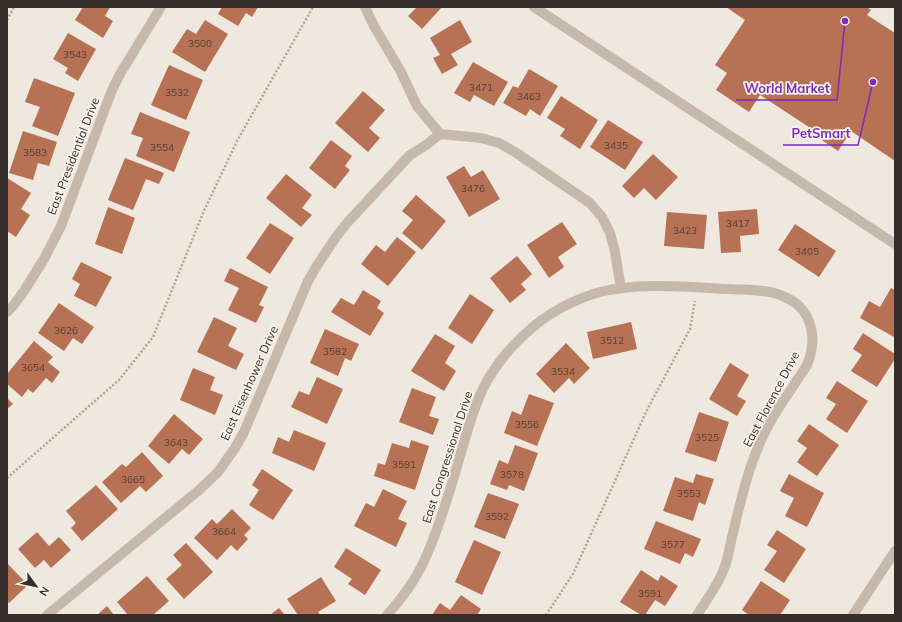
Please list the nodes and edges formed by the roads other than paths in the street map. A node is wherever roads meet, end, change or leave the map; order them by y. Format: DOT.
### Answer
graph roads {
  1 [pos="161,7"];
  2 [pos="365,7"];
  3 [pos="534,7"];
  4 [pos="440,134"];
  5 [pos="895,244"];
  6 [pos="621,288"];
  7 [pos="779,295"];
  8 [pos="7,312"];
  9 [pos="895,551"];
  10 [pos="47,615"];
  11 [pos="387,615"];
  12 [pos="697,615"];
  13 [pos="853,615"];
  1 -- 8 [label="street, East Presidential Drive"];
  2 -- 4 [label="street"];
  3 -- 5 [label="street"];
  4 -- 6 [label="street"];
  4 -- 10 [label="street, East Eisenhower Drive"];
  6 -- 7 [label="street, East Congressional Drive"];
  6 -- 11 [label="street, East Congressional Drive"];
  7 -- 12 [label="street, East Florence Drive"];
  9 -- 13 [label="street"];
}
